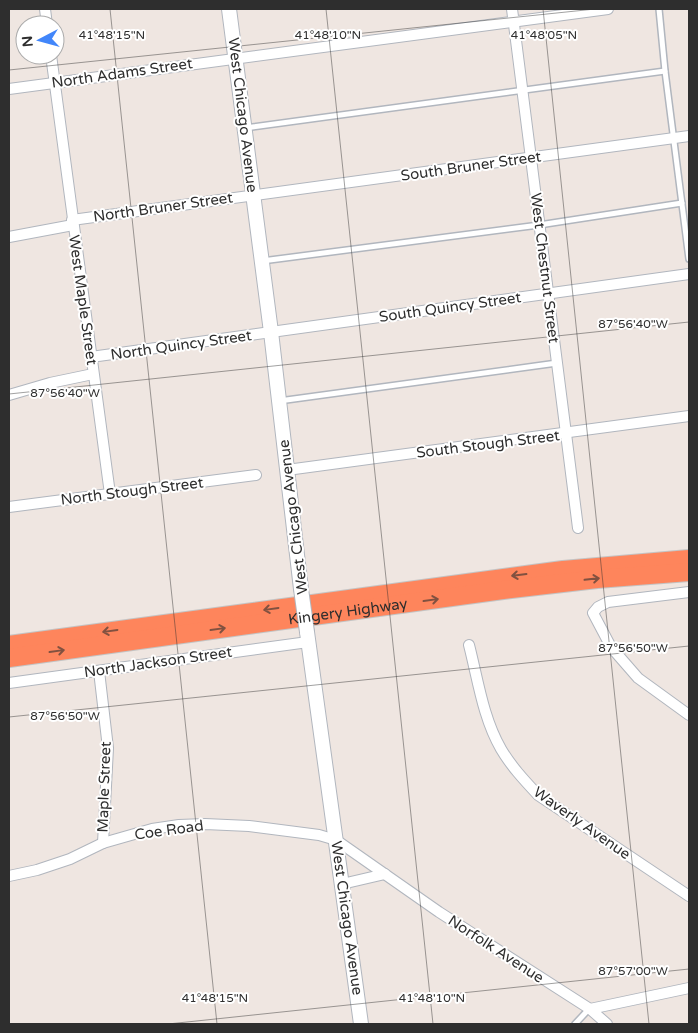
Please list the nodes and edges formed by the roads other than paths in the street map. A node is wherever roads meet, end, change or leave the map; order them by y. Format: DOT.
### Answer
graph roads {
  1 [pos="229,9"];
  2 [pos="512,9"];
  3 [pos="608,9"];
  4 [pos="659,9"];
  5 [pos="513,21"];
  6 [pos="235,58"];
  7 [pos="52,65"];
  8 [pos="665,71"];
  9 [pos="54,83"];
  10 [pos="9,89"];
  11 [pos="522,91"];
  12 [pos="244,128"];
  13 [pos="689,136"];
  14 [pos="674,138"];
  15 [pos="531,158"];
  16 [pos="253,195"];
  17 [pos="682,203"];
  18 [pos="72,222"];
  19 [pos="539,225"];
  20 [pos="9,237"];
  21 [pos="689,259"];
  22 [pos="262,261"];
  23 [pos="689,274"];
  24 [pos="548,293"];
  25 [pos="271,332"];
  26 [pos="91,357"];
  27 [pos="557,363"];
  28 [pos="93,374"];
  29 [pos="9,395"];
  30 [pos="279,402"];
  31 [pos="689,416"];
  32 [pos="566,434"];
  33 [pos="287,470"];
  34 [pos="256,475"];
  35 [pos="110,494"];
  36 [pos="9,507"];
  37 [pos="578,528"];
  38 [pos="689,559"];
  39 [pos="689,572"];
  40 [pos="689,592"];
  41 [pos="307,637"];
  42 [pos="9,645"];
  43 [pos="469,645"];
  44 [pos="9,658"];
  45 [pos="99,671"];
  46 [pos="9,683"];
  47 [pos="689,715"];
  48 [pos="336,840"];
  49 [pos="102,843"];
  50 [pos="385,874"];
  51 [pos="9,876"];
  52 [pos="342,884"];
  53 [pos="689,896"];
  54 [pos="689,988"];
  55 [pos="590,1009"];
  56 [pos="361,1024"];
  57 [pos="575,1024"];
  58 [pos="607,1024"];
  1 -- 6 [label="main road, West Chicago Avenue"];
  2 -- 5 [label="street, West Chestnut Street"];
  3 -- 5 [label="street, North Adams Street"];
  4 -- 8 [label="lane"];
  5 -- 6 [label="street, North Adams Street"];
  5 -- 11 [label="street, West Chestnut Street"];
  6 -- 9 [label="street, North Adams Street"];
  6 -- 12 [label="main road, West Chicago Avenue"];
  7 -- 9 [label="street, West Maple Street"];
  8 -- 11 [label="lane"];
  8 -- 14 [label="lane"];
  9 -- 10 [label="street, North Adams Street"];
  9 -- 18 [label="street, West Maple Street"];
  11 -- 12 [label="lane"];
  11 -- 15 [label="street, West Chestnut Street"];
  12 -- 16 [label="main road, West Chicago Avenue"];
  13 -- 14 [label="street, South Bruner Street"];
  14 -- 15 [label="street, South Bruner Street"];
  14 -- 17 [label="lane"];
  15 -- 16 [label="street, South Bruner Street"];
  15 -- 19 [label="street, West Chestnut Street"];
  16 -- 18 [label="street, North Bruner Street"];
  16 -- 22 [label="main road, West Chicago Avenue"];
  17 -- 19 [label="lane"];
  17 -- 21 [label="lane"];
  18 -- 20 [label="street, North Bruner Street"];
  18 -- 26 [label="street, West Maple Street"];
  19 -- 22 [label="lane"];
  19 -- 24 [label="street, West Chestnut Street"];
  22 -- 25 [label="main road, West Chicago Avenue"];
  23 -- 24 [label="street, South Quincy Street"];
  24 -- 25 [label="street, South Quincy Street"];
  24 -- 27 [label="street, West Chestnut Street"];
  25 -- 26 [label="street, North Quincy Street"];
  25 -- 30 [label="main road, West Chicago Avenue"];
  26 -- 28 [label="street, West Maple Street"];
  27 -- 30 [label="lane"];
  27 -- 32 [label="street, West Chestnut Street"];
  28 -- 29 [label="street, North Quincy Street"];
  28 -- 35 [label="street, West Maple Street"];
  30 -- 33 [label="main road, West Chicago Avenue"];
  31 -- 32 [label="street, South Stough Street"];
  32 -- 33 [label="street, South Stough Street"];
  32 -- 37 [label="street, West Chestnut Street"];
  33 -- 41 [label="main road, West Chicago Avenue, bridge"];
  34 -- 35 [label="street, North Stough Street"];
  35 -- 36 [label="street, North Stough Street"];
  38 -- 42 [label="highway, Kingery Highway, one-way"];
  44 -- 39 [label="highway, Kingery Highway, one-way"];
  40 -- 47 [label="street"];
  41 -- 45 [label="street, North Jackson Street"];
  41 -- 48 [label="main road, West Chicago Avenue"];
  43 -- 53 [label="street, Waverly Avenue"];
  45 -- 46 [label="street, North Jackson Street"];
  45 -- 49 [label="street, Maple Street"];
  48 -- 49 [label="street, Coe Road"];
  48 -- 50 [label="street, Norfolk Avenue"];
  48 -- 52 [label="main road, West Chicago Avenue"];
  49 -- 51 [label="street, Coe Road"];
  50 -- 52 [label="street"];
  50 -- 55 [label="street, Norfolk Avenue"];
  52 -- 56 [label="main road, West Chicago Avenue"];
  54 -- 55 [label="street"];
  55 -- 57 [label="lane"];
  55 -- 58 [label="street, Norfolk Avenue"];
}
